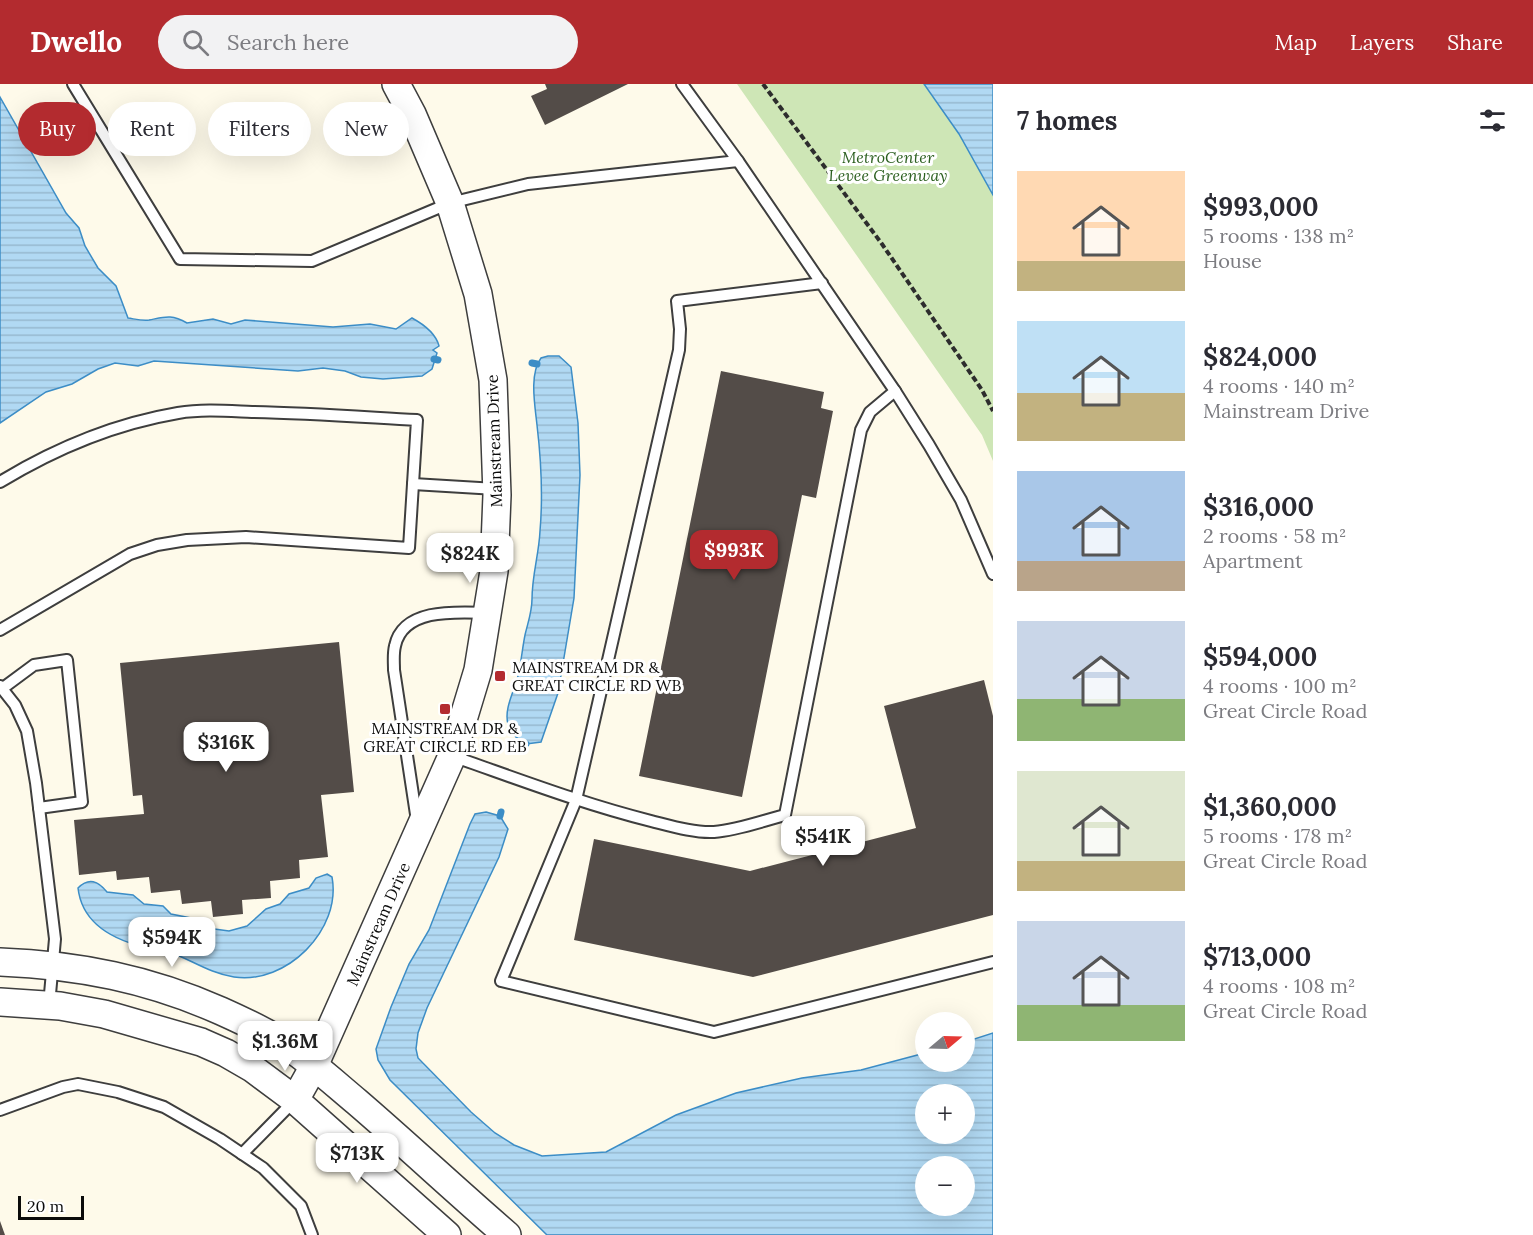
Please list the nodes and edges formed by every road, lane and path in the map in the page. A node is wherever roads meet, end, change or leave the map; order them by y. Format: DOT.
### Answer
graph roads {
  1 [pos="73,84"];
  2 [pos="396,84"];
  3 [pos="682,84"];
  4 [pos="762,84"];
  5 [pos="738,161"];
  6 [pos="450,203"];
  7 [pos="822,283"];
  8 [pos="895,390"];
  9 [pos="993,411"];
  10 [pos="0,482"];
  11 [pos="413,484"];
  12 [pos="497,489"];
  13 [pos="993,574"];
  14 [pos="489,613"];
  15 [pos="0,630"];
  16 [pos="1,687"];
  17 [pos="452,756"];
  18 [pos="576,800"];
  19 [pos="39,808"];
  20 [pos="418,833"];
  21 [pos="0,962"];
  22 [pos="993,962"];
  23 [pos="53,966"];
  24 [pos="0,1002"];
  25 [pos="49,1005"];
  26 [pos="314,1066"];
  27 [pos="295,1100"];
  28 [pos="0,1110"];
  29 [pos="242,1154"];
  30 [pos="312,1235"];
  31 [pos="447,1235"];
  32 [pos="507,1235"];
  1 -- 6 [label="lane"];
  2 -- 6 [label="street, Mainstream Drive"];
  3 -- 5 [label="lane"];
  4 -- 9 [label="path"];
  5 -- 6 [label="lane"];
  5 -- 7 [label="lane"];
  6 -- 12 [label="street, Mainstream Drive"];
  7 -- 8 [label="lane"];
  7 -- 18 [label="lane"];
  8 -- 13 [label="lane"];
  8 -- 18 [label="lane"];
  10 -- 11 [label="lane"];
  11 -- 12 [label="lane"];
  11 -- 15 [label="lane"];
  12 -- 14 [label="street, Mainstream Drive"];
  14 -- 17 [label="street, Mainstream Drive"];
  14 -- 20 [label="lane"];
  16 -- 19 [label="lane"];
  16 -- 19 [label="lane"];
  17 -- 18 [label="lane"];
  17 -- 20 [label="street, Mainstream Drive"];
  18 -- 22 [label="lane"];
  19 -- 23 [label="lane"];
  20 -- 26 [label="street, Mainstream Drive"];
  21 -- 23 [label="street"];
  23 -- 25 [label="lane"];
  23 -- 26 [label="street"];
  24 -- 25 [label="street"];
  25 -- 27 [label="street"];
  26 -- 27 [label="street, Mainstream Drive"];
  26 -- 32 [label="street"];
  27 -- 29 [label="lane"];
  27 -- 31 [label="street"];
  28 -- 29 [label="lane"];
  29 -- 30 [label="lane"];
}
